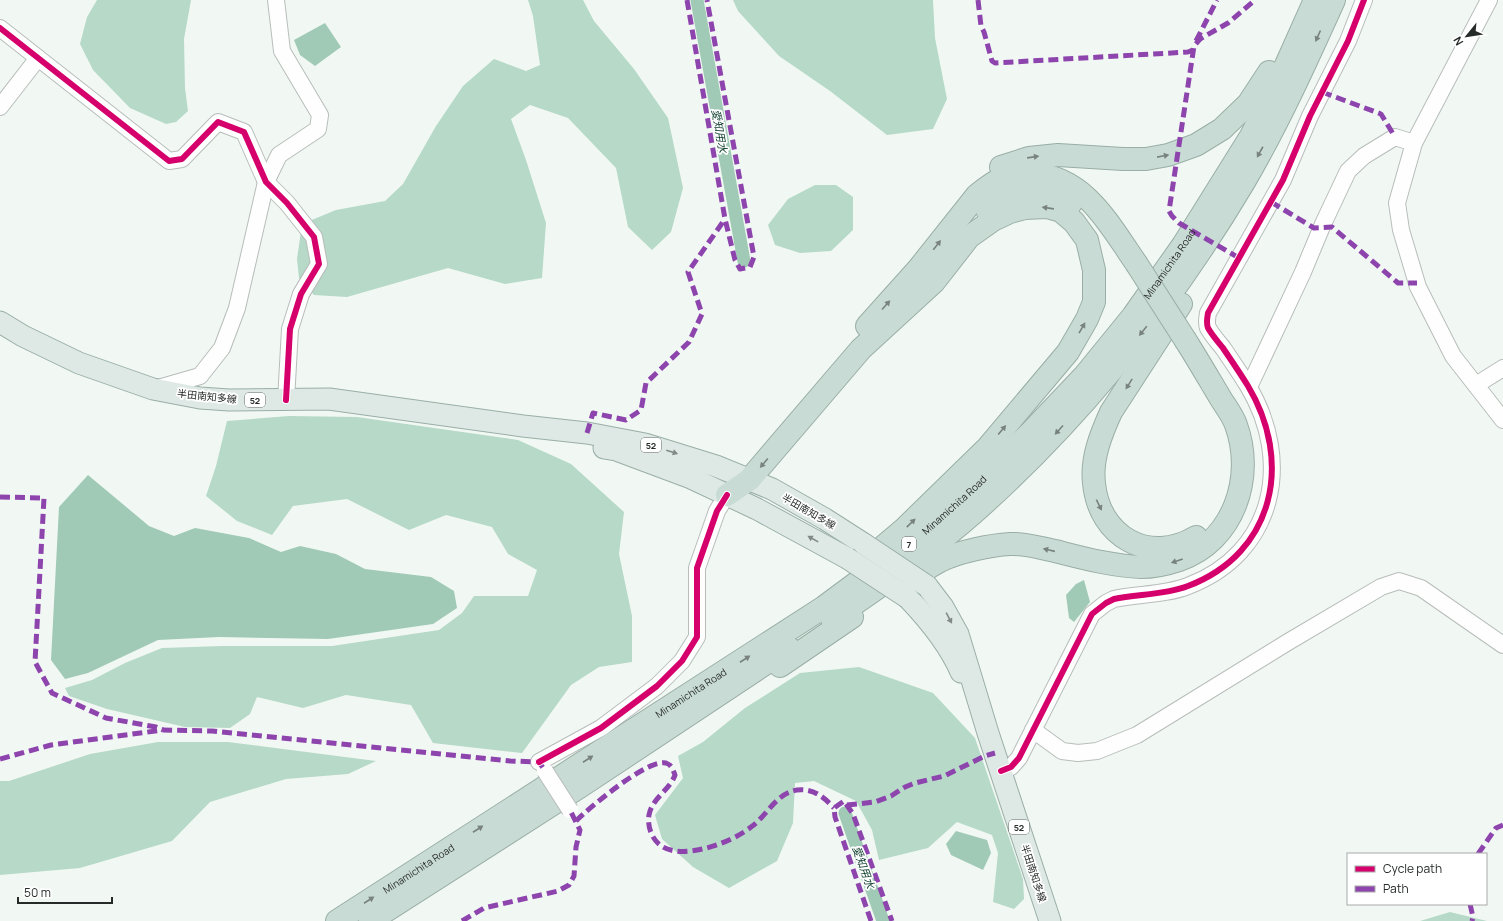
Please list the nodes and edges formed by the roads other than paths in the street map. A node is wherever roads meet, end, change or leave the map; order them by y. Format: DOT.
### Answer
graph roads {
  1 [pos="276,0"];
  2 [pos="1300,0"];
  3 [pos="1315,0"];
  4 [pos="1334,0"];
  5 [pos="1364,0"];
  6 [pos="1489,0"];
  7 [pos="0,28"];
  8 [pos="38,58"];
  9 [pos="0,107"];
  10 [pos="1414,143"];
  11 [pos="266,182"];
  12 [pos="1244,182"];
  13 [pos="962,229"];
  14 [pos="0,322"];
  15 [pos="1183,344"];
  16 [pos="1503,368"];
  17 [pos="1476,385"];
  18 [pos="1249,387"];
  19 [pos="153,389"];
  20 [pos="286,400"];
  21 [pos="1503,420"];
  22 [pos="523,426"];
  23 [pos="742,477"];
  24 [pos="727,495"];
  25 [pos="824,607"];
  26 [pos="1503,645"];
  27 [pos="708,702"];
  28 [pos="1033,730"];
  29 [pos="988,733"];
  30 [pos="1001,771"];
  31 [pos="570,810"];
  32 [pos="337,921"];
  33 [pos="370,921"];
  34 [pos="1050,921"];
  1 -- 11 [label="street"];
  13 -- 2 [label="highway, one-way"];
  3 -- 25 [label="highway, Minamichita Road / 7"];
  4 -- 12 [label="highway, Minamichita Road / 7, one-way"];
  5 -- 18 [label="street"];
  6 -- 10 [label="street"];
  7 -- 8 [label="street"];
  8 -- 9 [label="street"];
  8 -- 11 [label="street"];
  10 -- 17 [label="street"];
  10 -- 18 [label="street"];
  11 -- 19 [label="street"];
  11 -- 20 [label="street"];
  12 -- 15 [label="highway, one-way"];
  12 -- 27 [label="highway, Minamichita Road / 7, one-way"];
  13 -- 15 [label="highway"];
  13 -- 23 [label="highway"];
  25 -- 13 [label="highway, one-way"];
  14 -- 19 [label="main road, 半田南知多線 / 52"];
  15 -- 27 [label="highway, one-way"];
  16 -- 17 [label="street"];
  17 -- 21 [label="street"];
  18 -- 28 [label="street"];
  19 -- 20 [label="main road, 半田南知多線 / 52"];
  20 -- 22 [label="main road, 半田南知多線 / 52"];
  22 -- 23 [label="main road, 半田南知多線 / 52, one-way"];
  22 -- 24 [label="main road, 半田南知多線 / 52"];
  23 -- 24 [label="highway"];
  23 -- 29 [label="main road, 半田南知多線 / 52, one-way, bridge"];
  29 -- 24 [label="main road, 半田南知多線 / 52, one-way, bridge"];
  24 -- 31 [label="street, bridge"];
  32 -- 25 [label="highway, Minamichita Road / 7, one-way"];
  26 -- 28 [label="street"];
  27 -- 33 [label="highway, Minamichita Road / 7"];
  28 -- 30 [label="street"];
  29 -- 30 [label="main road, 半田南知多線 / 52"];
  30 -- 34 [label="main road, 半田南知多線 / 52"];
}
